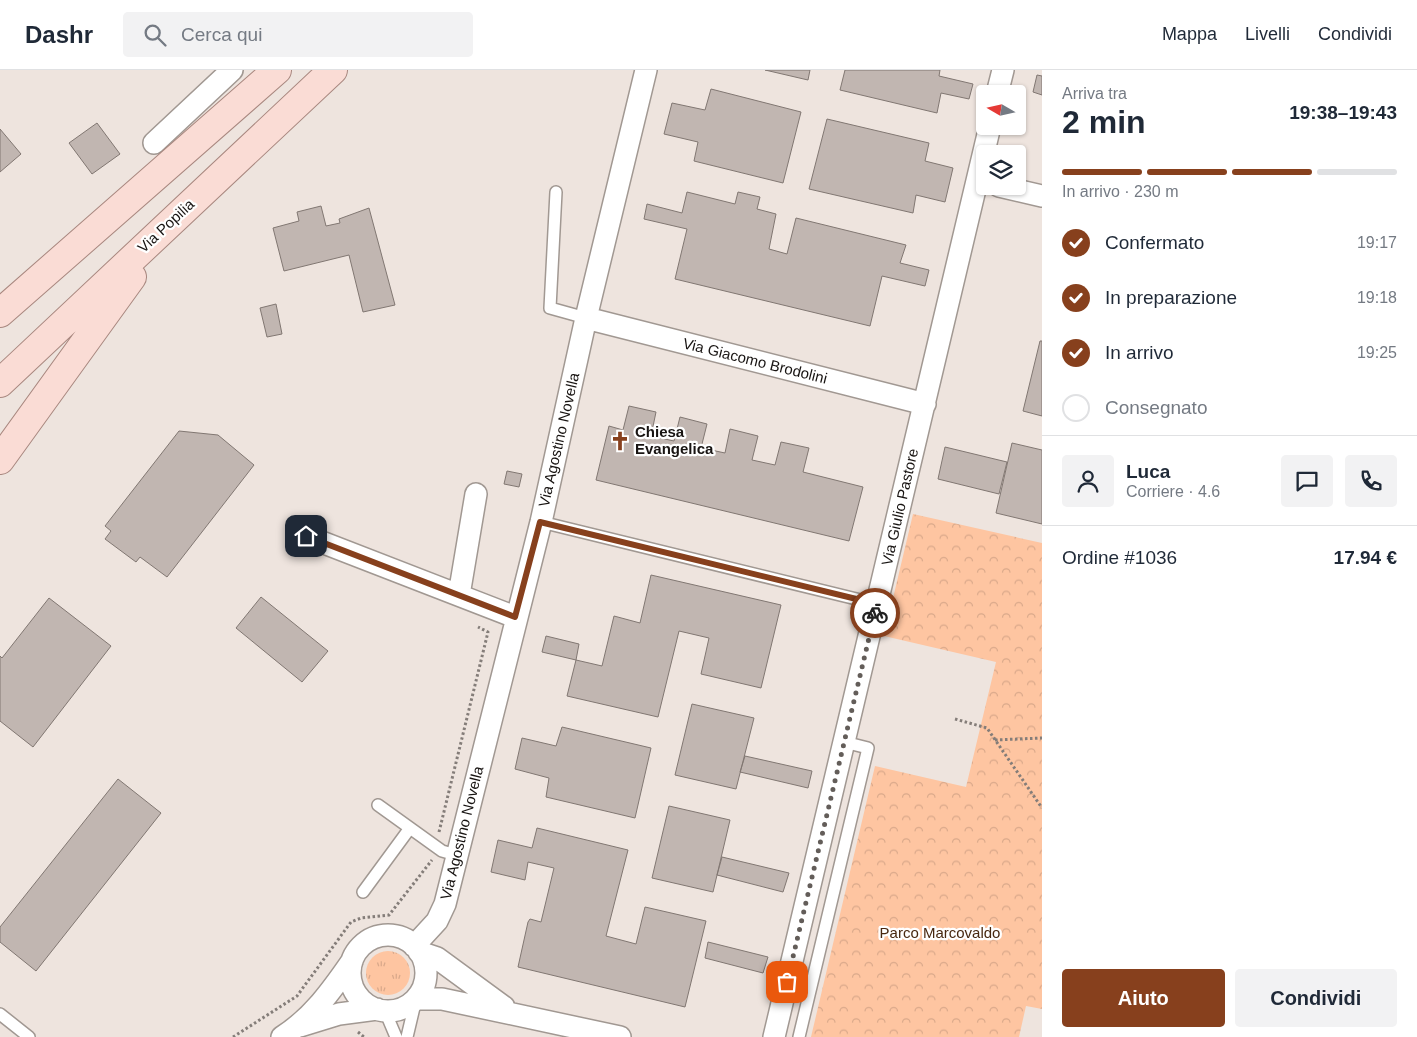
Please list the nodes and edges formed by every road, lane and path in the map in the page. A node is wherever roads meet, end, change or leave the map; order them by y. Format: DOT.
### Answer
graph roads {
  1 [pos="232,70"];
  2 [pos="277,70"];
  3 [pos="333,70"];
  4 [pos="646,70"];
  5 [pos="1003,70"];
  6 [pos="999,85"];
  7 [pos="154,143"];
  8 [pos="556,192"];
  9 [pos="1026,192"];
  10 [pos="978,195"];
  11 [pos="1042,196"];
  12 [pos="188,206"];
  13 [pos="0,313"];
  14 [pos="586,318"];
  15 [pos="0,383"];
  16 [pos="925,404"];
  17 [pos="0,460"];
  18 [pos="476,494"];
  19 [pos="540,522"];
  20 [pos="306,536"];
  21 [pos="459,596"];
  22 [pos="877,604"];
  23 [pos="515,617"];
  24 [pos="478,626"];
  25 [pos="955,719"];
  26 [pos="1042,738"];
  27 [pos="996,740"];
  28 [pos="844,742"];
  29 [pos="378,805"];
  30 [pos="1042,808"];
  31 [pos="410,828"];
  32 [pos="438,837"];
  33 [pos="456,855"];
  34 [pos="363,892"];
  35 [pos="417,949"];
  36 [pos="352,961"];
  37 [pos="416,999"];
  38 [pos="381,1010"];
  39 [pos="513,1012"];
  40 [pos="0,1014"];
  41 [pos="291,1032"];
  42 [pos="28,1037"];
  43 [pos="396,1037"];
  44 [pos="407,1037"];
  45 [pos="620,1037"];
  46 [pos="774,1037"];
  47 [pos="799,1037"];
  1 -- 7 [label="street"];
  2 -- 13 [label="main road"];
  3 -- 12 [label="main road, Via Popilia"];
  4 -- 14 [label="street, Via Agostino Novella"];
  5 -- 6 [label="street"];
  8 -- 14 [label="lane"];
  9 -- 11 [label="street"];
  10 -- 16 [label="street, Via Giulio Pastore"];
  12 -- 15 [label="main road, Via Popilia"];
  12 -- 17 [label="main road"];
  14 -- 16 [label="street, Via Giacomo Brodolini"];
  14 -- 19 [label="street, Via Agostino Novella"];
  16 -- 22 [label="street, Via Giulio Pastore"];
  18 -- 21 [label="street"];
  19 -- 22 [label="lane"];
  19 -- 23 [label="street, Via Agostino Novella"];
  20 -- 21 [label="street"];
  21 -- 23 [label="street"];
  22 -- 28 [label="street, Via Giulio Pastore"];
  23 -- 33 [label="street, Via Agostino Novella"];
  24 -- 32 [label="path"];
  25 -- 27 [label="path"];
  26 -- 27 [label="path"];
  27 -- 30 [label="path"];
  28 -- 46 [label="street, Via Giulio Pastore"];
  28 -- 47 [label="lane"];
  29 -- 31 [label="lane"];
  31 -- 33 [label="lane"];
  31 -- 34 [label="lane"];
  33 -- 35 [label="street, Via Agostino Novella"];
  35 -- 36 [label="street"];
  35 -- 37 [label="street"];
  35 -- 39 [label="street"];
  36 -- 38 [label="street"];
  36 -- 41 [label="street"];
  37 -- 38 [label="street"];
  37 -- 39 [label="street"];
  37 -- 44 [label="lane"];
  38 -- 41 [label="street"];
  38 -- 43 [label="lane"];
  39 -- 45 [label="street"];
  40 -- 42 [label="lane"];
}
